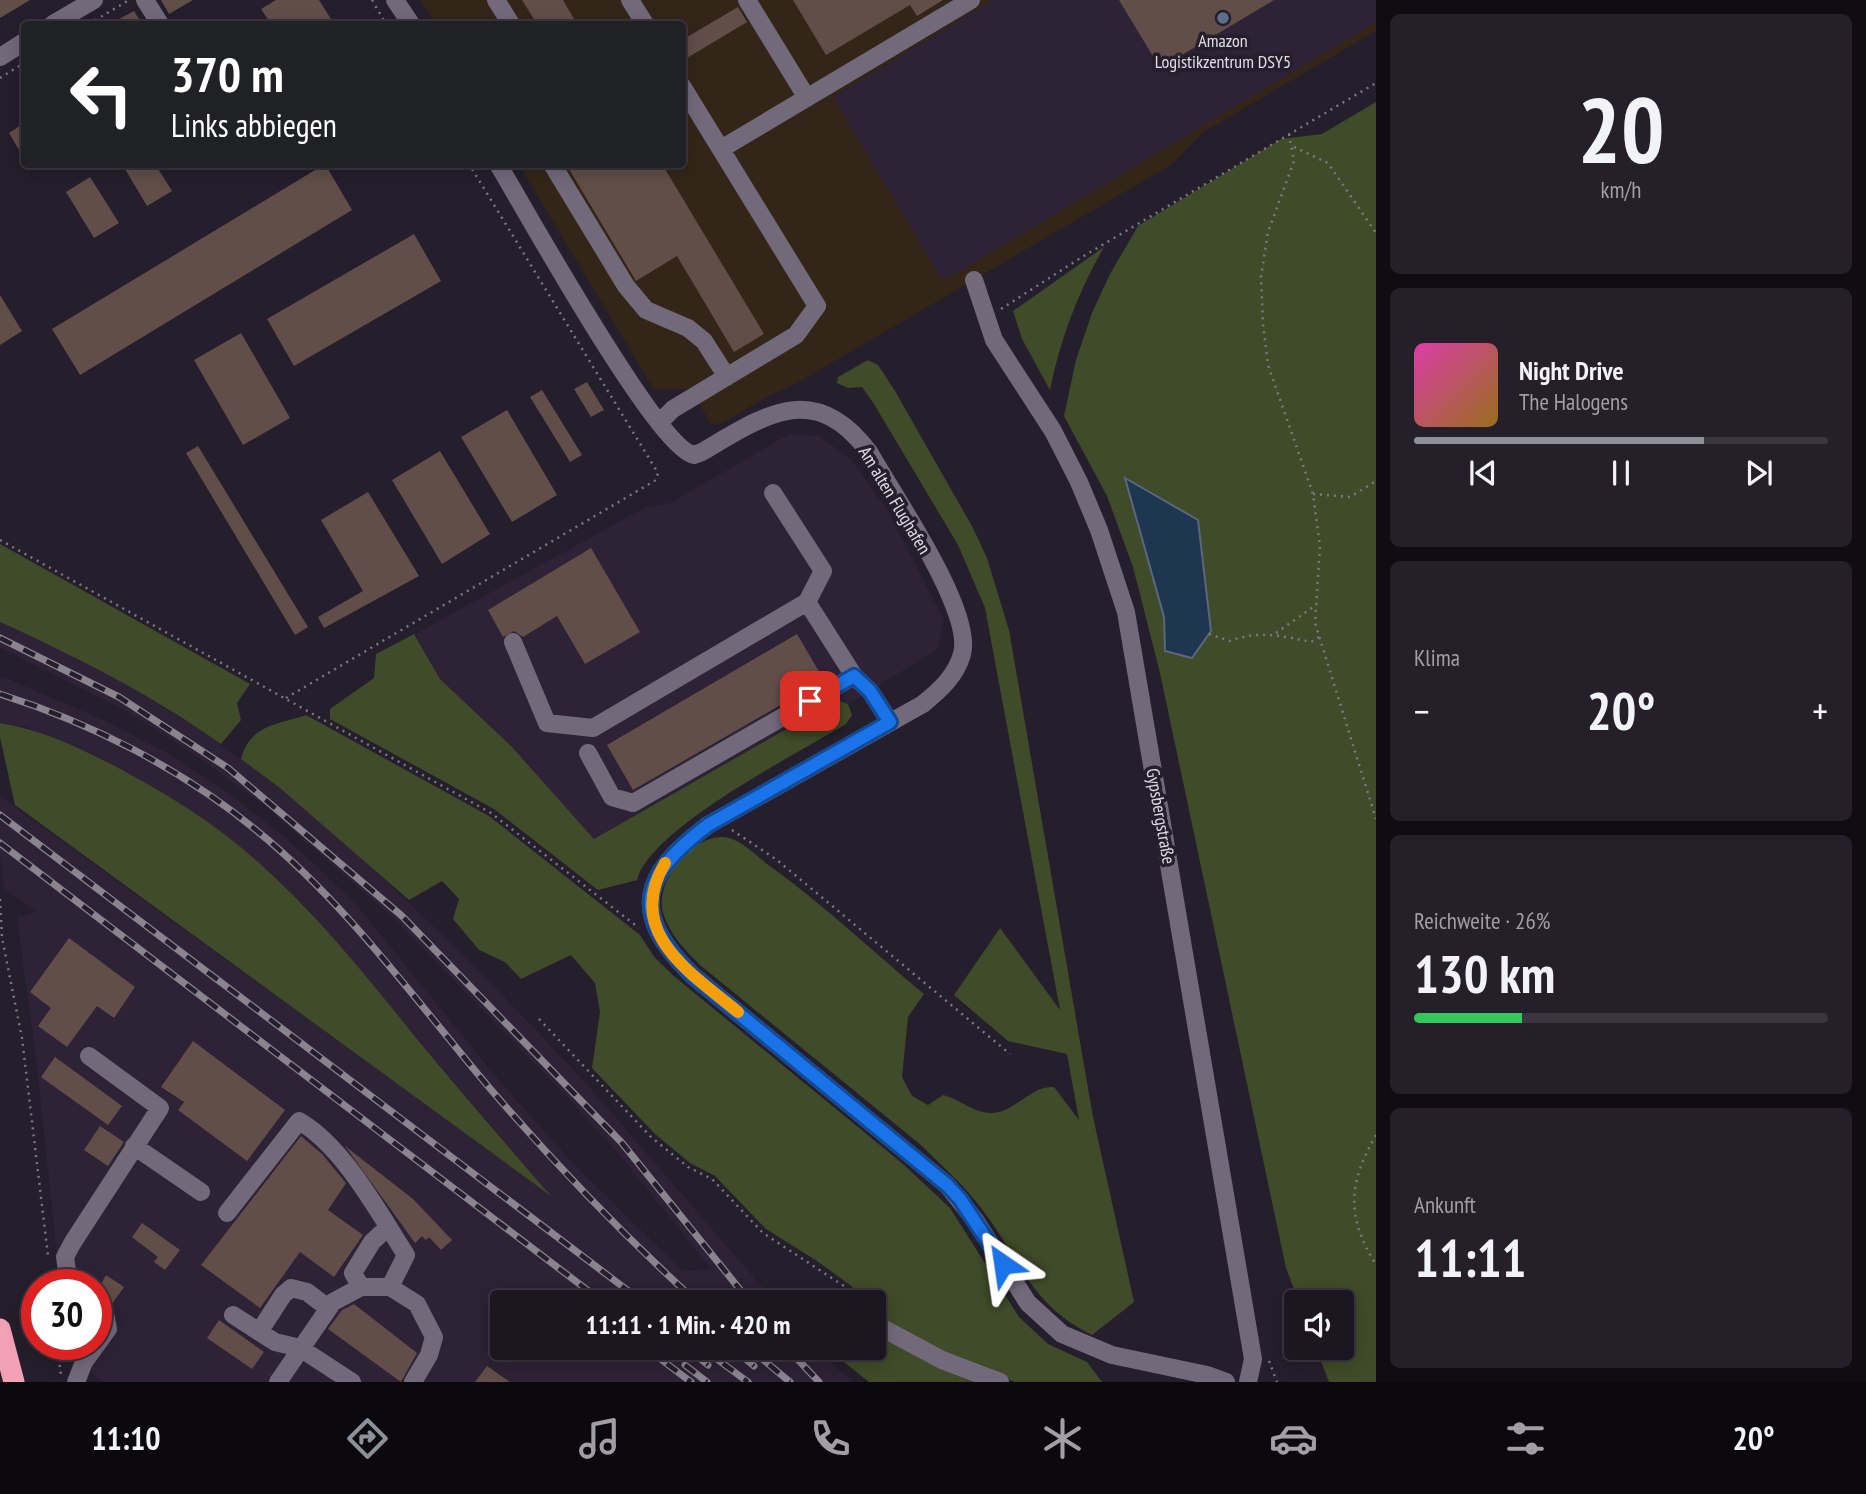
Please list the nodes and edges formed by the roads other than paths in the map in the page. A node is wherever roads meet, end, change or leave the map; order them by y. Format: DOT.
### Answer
graph roads {
  1 [pos="93,0"];
  2 [pos="145,0"];
  3 [pos="395,0"];
  4 [pos="496,0"];
  5 [pos="630,0"];
  6 [pos="747,0"];
  7 [pos="971,0"];
  8 [pos="58,21"];
  9 [pos="158,21"];
  10 [pos="409,21"];
  11 [pos="509,21"];
  12 [pos="643,21"];
  13 [pos="21,43"];
  14 [pos="2,50"];
  15 [pos="686,92"];
  16 [pos="807,99"];
  17 [pos="721,149"];
  18 [pos="500,168"];
  19 [pos="554,168"];
  20 [pos="974,280"];
  21 [pos="727,377"];
  22 [pos="659,423"];
  23 [pos="773,492"];
  24 [pos="807,602"];
  25 [pos="513,642"];
  26 [pos="854,676"];
  27 [pos="890,722"];
  28 [pos="588,753"];
  29 [pos="89,1056"];
  30 [pos="134,1146"];
  31 [pos="201,1192"];
  32 [pos="227,1213"];
  33 [pos="388,1227"];
  34 [pos="67,1269"];
  35 [pos="361,1287"];
  36 [pos="390,1287"];
  37 [pos="328,1308"];
  38 [pos="233,1315"];
  39 [pos="0,1328"];
  40 [pos="886,1330"];
  41 [pos="259,1332"];
  42 [pos="300,1348"];
  43 [pos="85,1360"];
  44 [pos="15,1382"];
  45 [pos="76,1382"];
  46 [pos="278,1382"];
  47 [pos="352,1382"];
  48 [pos="413,1382"];
  49 [pos="1000,1382"];
  50 [pos="1226,1382"];
  51 [pos="1248,1382"];
  1 -- 8 [label="street"];
  2 -- 9 [label="street"];
  3 -- 10 [label="street"];
  4 -- 11 [label="street"];
  5 -- 12 [label="street"];
  6 -- 16 [label="street"];
  7 -- 16 [label="street"];
  13 -- 14 [label="street"];
  15 -- 17 [label="street"];
  16 -- 17 [label="street"];
  17 -- 21 [label="street"];
  18 -- 22 [label="street, Am alten Flughafen"];
  19 -- 21 [label="street"];
  20 -- 51 [label="street, Gypsbergstraße"];
  21 -- 22 [label="street"];
  22 -- 27 [label="street, Am alten Flughafen"];
  23 -- 24 [label="street"];
  24 -- 25 [label="street"];
  24 -- 26 [label="street"];
  26 -- 27 [label="street"];
  26 -- 28 [label="street"];
  27 -- 50 [label="street"];
  29 -- 30 [label="street"];
  30 -- 31 [label="street"];
  30 -- 34 [label="street"];
  32 -- 33 [label="street"];
  33 -- 35 [label="street"];
  33 -- 36 [label="street"];
  35 -- 36 [label="street"];
  35 -- 37 [label="street"];
  36 -- 48 [label="street"];
  37 -- 41 [label="street"];
  37 -- 42 [label="street"];
  38 -- 41 [label="street"];
  39 -- 44 [label="highway"];
  40 -- 49 [label="street"];
  41 -- 42 [label="street"];
  42 -- 46 [label="street"];
  42 -- 47 [label="street"];
  43 -- 45 [label="street"];
}
